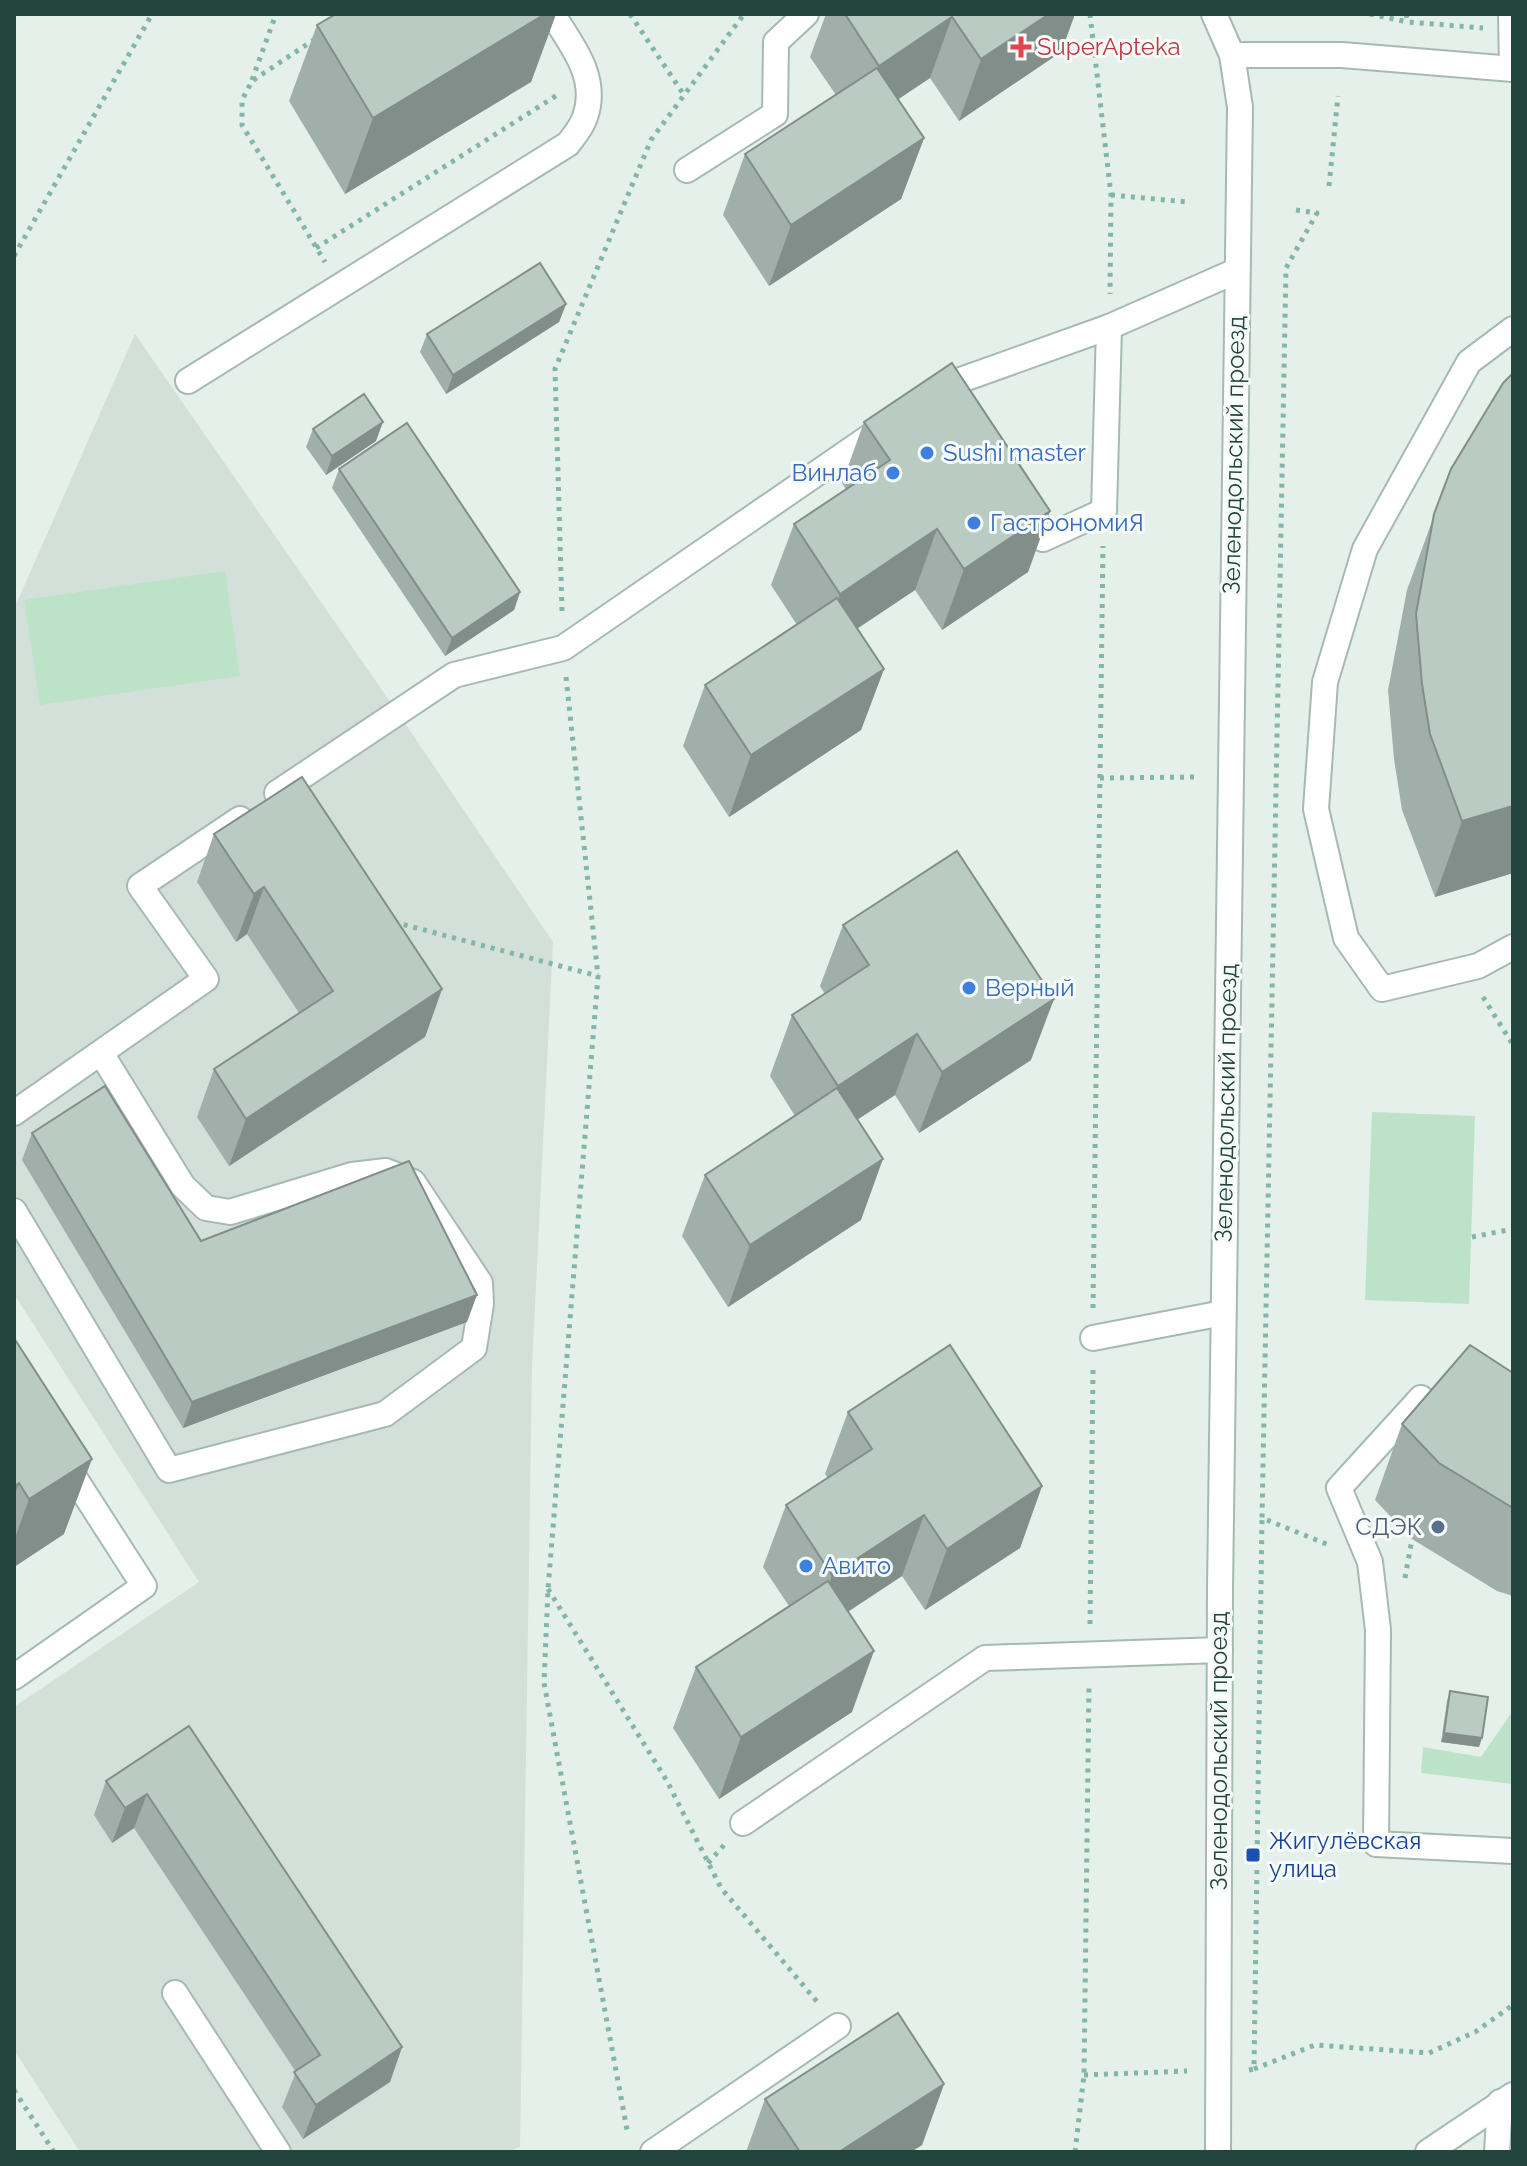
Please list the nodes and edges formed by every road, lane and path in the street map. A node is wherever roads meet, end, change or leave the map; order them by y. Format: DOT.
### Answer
graph roads {
  1 [pos="152,14"];
  2 [pos="276,14"];
  3 [pos="552,14"];
  4 [pos="630,14"];
  5 [pos="744,14"];
  6 [pos="806,14"];
  7 [pos="1090,14"];
  8 [pos="1214,14"];
  9 [pos="1370,14"];
  10 [pos="1406,14"];
  11 [pos="1408,22"];
  12 [pos="1511,22"];
  13 [pos="327,31"];
  14 [pos="1232,55"];
  15 [pos="1513,69"];
  16 [pos="252,81"];
  17 [pos="562,92"];
  18 [pos="684,95"];
  19 [pos="1338,96"];
  20 [pos="687,170"];
  21 [pos="1329,186"];
  22 [pos="1111,195"];
  23 [pos="1188,202"];
  24 [pos="1296,210"];
  25 [pos="14,256"];
  26 [pos="1236,271"];
  27 [pos="1109,327"];
  28 [pos="1513,329"];
  29 [pos="188,381"];
  30 [pos="944,386"];
  31 [pos="960,412"];
  32 [pos="1010,488"];
  33 [pos="563,648"];
  34 [pos="1230,777"];
  35 [pos="1100,778"];
  36 [pos="1277,778"];
  37 [pos="390,921"];
  38 [pos="1513,947"];
  39 [pos="1465,970"];
  40 [pos="598,976"];
  41 [pos="1513,1045"];
  42 [pos="101,1053"];
  43 [pos="14,1113"];
  44 [pos="14,1211"];
  45 [pos="1513,1229"];
  46 [pos="1472,1237"];
  47 [pos="1223,1313"];
  48 [pos="1093,1338"];
  49 [pos="1421,1398"];
  50 [pos="49,1438"];
  51 [pos="1370,1562"];
  52 [pos="548,1589"];
  53 [pos="1220,1650"];
  54 [pos="14,1677"];
  55 [pos="743,1823"];
  56 [pos="1513,1851"];
  57 [pos="175,1993"];
  58 [pos="1513,2005"];
  59 [pos="838,2026"];
  60 [pos="1254,2069"];
  61 [pos="14,2090"];
  62 [pos="1506,2099"];
  63 [pos="1218,2109"];
  64 [pos="628,2136"];
  65 [pos="54,2152"];
  66 [pos="278,2152"];
  67 [pos="653,2152"];
  68 [pos="1218,2152"];
  69 [pos="1235,2152"];
  70 [pos="1428,2152"];
  71 [pos="1497,2152"];
  1 -- 25 [label="path"];
  2 -- 16 [label="path"];
  3 -- 29 [label="street"];
  4 -- 18 [label="path"];
  5 -- 18 [label="path"];
  6 -- 20 [label="street"];
  7 -- 22 [label="path"];
  8 -- 14 [label="street, Зеленодольский проезд"];
  9 -- 11 [label="path"];
  10 -- 11 [label="path"];
  11 -- 12 [label="path"];
  12 -- 15 [label="street"];
  13 -- 16 [label="path"];
  14 -- 15 [label="street"];
  14 -- 26 [label="street, Зеленодольский проезд"];
  16 -- 17 [label="path"];
  18 -- 33 [label="path"];
  19 -- 21 [label="path"];
  22 -- 23 [label="path"];
  22 -- 27 [label="path"];
  24 -- 36 [label="path"];
  26 -- 27 [label="street"];
  26 -- 34 [label="street, Зеленодольский проезд"];
  27 -- 30 [label="street"];
  27 -- 32 [label="street"];
  28 -- 39 [label="street"];
  30 -- 31 [label="street"];
  30 -- 33 [label="street"];
  33 -- 40 [label="path"];
  33 -- 42 [label="street"];
  34 -- 35 [label="path"];
  34 -- 36 [label="path"];
  34 -- 47 [label="street, Зеленодольский проезд"];
  36 -- 51 [label="path"];
  37 -- 40 [label="path"];
  38 -- 39 [label="street"];
  39 -- 41 [label="path"];
  40 -- 52 [label="path"];
  42 -- 43 [label="street"];
  42 -- 44 [label="street"];
  45 -- 46 [label="path"];
  47 -- 48 [label="street"];
  47 -- 53 [label="street, Зеленодольский проезд"];
  49 -- 51 [label="street"];
  50 -- 54 [label="street"];
  51 -- 56 [label="street"];
  52 -- 59 [label="path"];
  52 -- 64 [label="path"];
  53 -- 55 [label="street"];
  53 -- 63 [label="street, Зеленодольский проезд"];
  57 -- 66 [label="street"];
  58 -- 60 [label="path"];
  59 -- 67 [label="street"];
  61 -- 65 [label="path"];
  62 -- 70 [label="street"];
  62 -- 71 [label="street"];
  63 -- 68 [label="street, Зеленодольский проезд"];
  63 -- 69 [label="street"];
}
